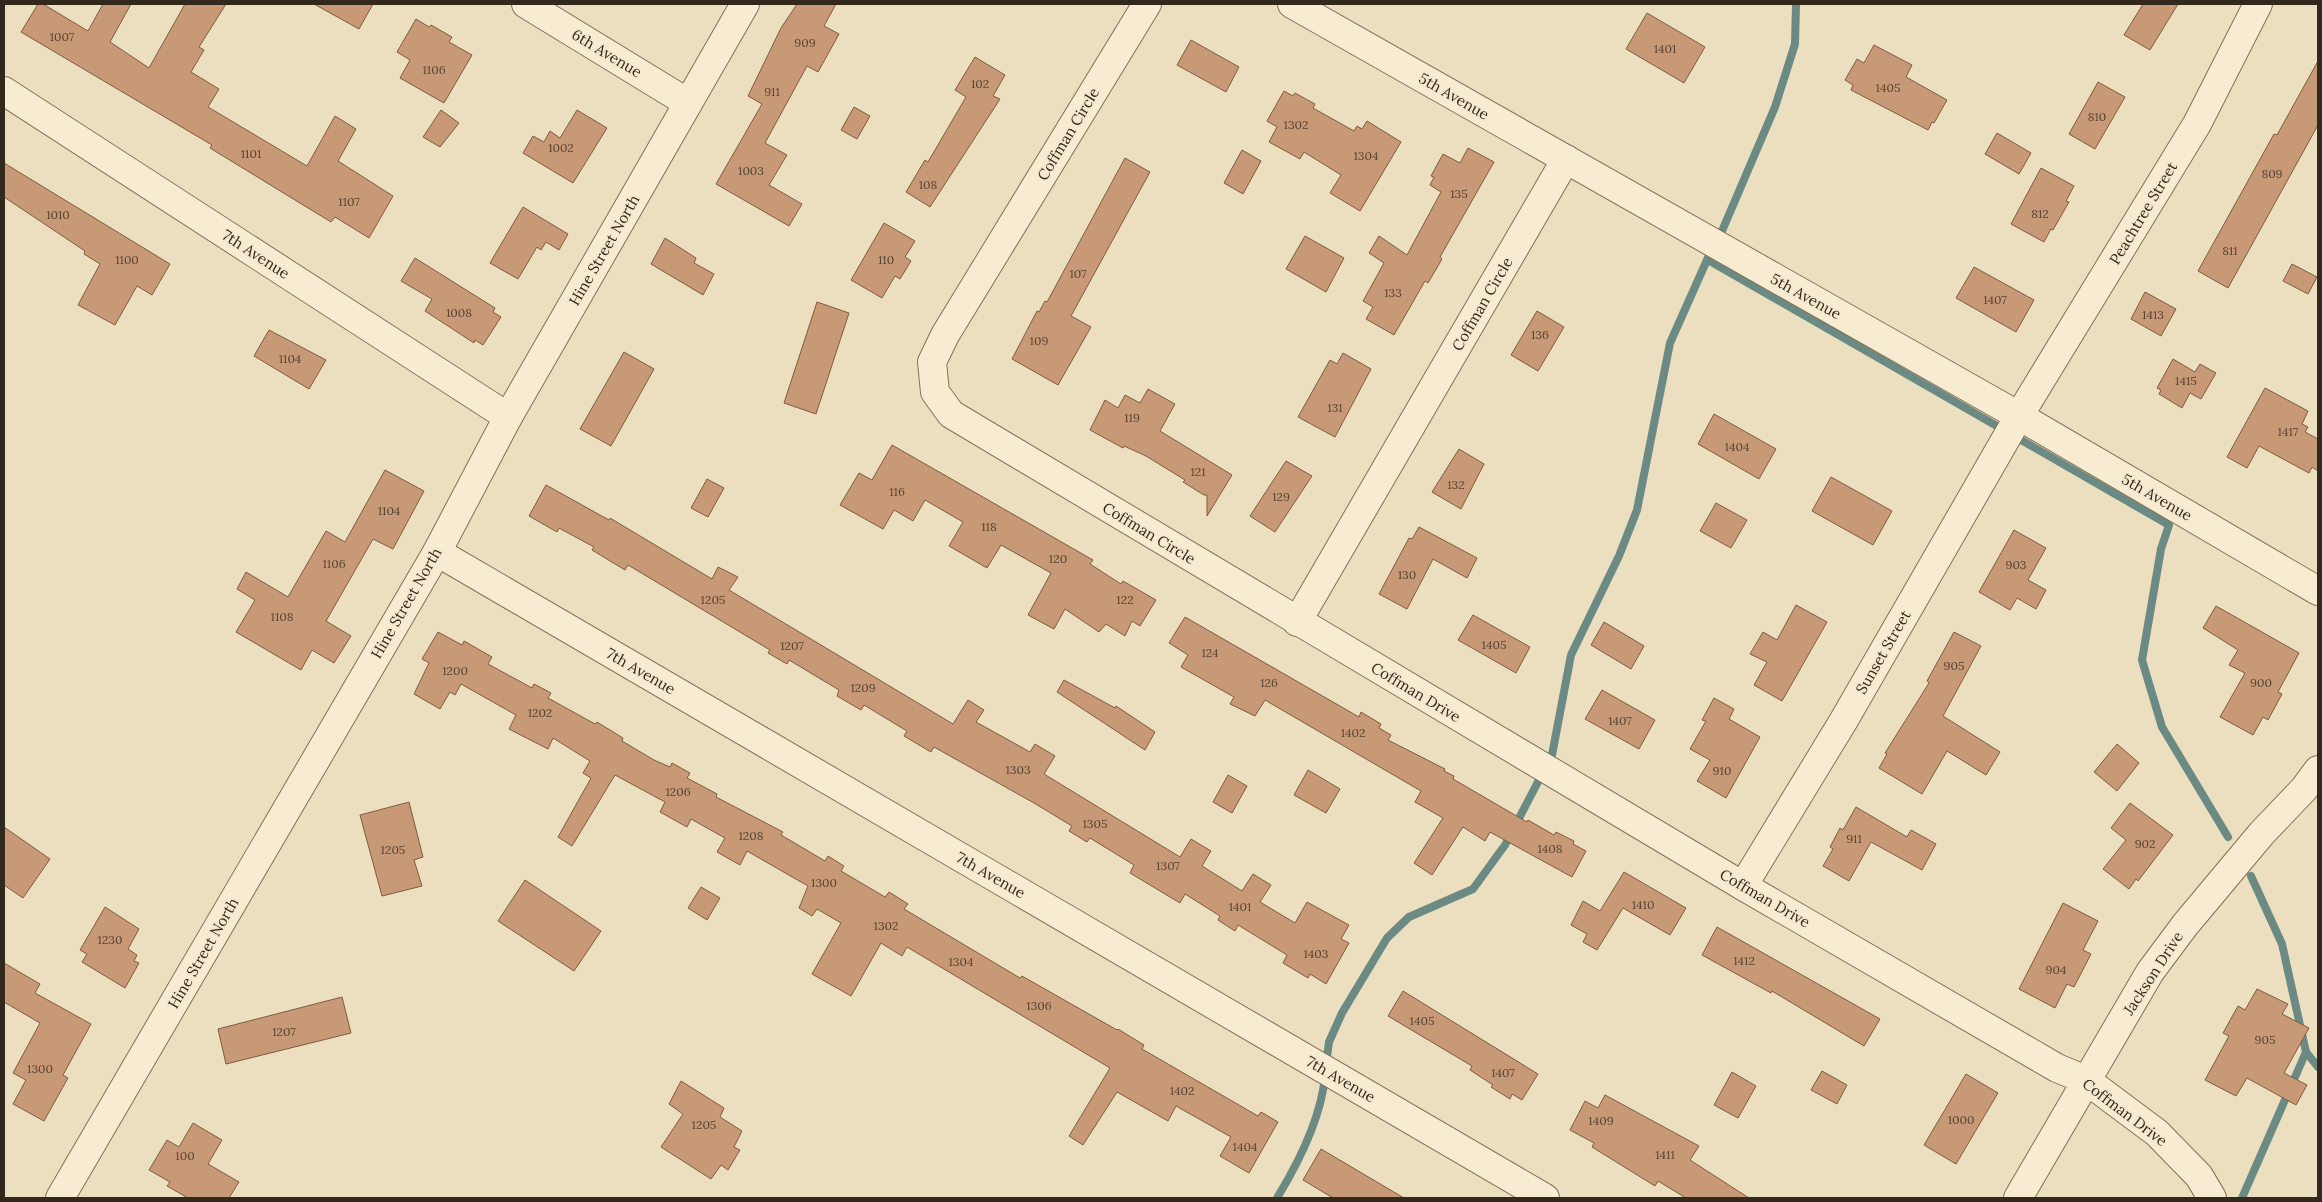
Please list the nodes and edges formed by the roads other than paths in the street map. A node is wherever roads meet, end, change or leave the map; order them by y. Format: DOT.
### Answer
graph roads {
  1 [pos="526,4"];
  2 [pos="745,4"];
  3 [pos="1147,4"];
  4 [pos="1292,4"];
  5 [pos="2258,4"];
  6 [pos="4,91"];
  7 [pos="688,102"];
  8 [pos="1566,159"];
  9 [pos="2019,416"];
  10 [pos="508,417"];
  11 [pos="437,552"];
  12 [pos="2318,590"];
  13 [pos="1297,622"];
  14 [pos="2318,770"];
  15 [pos="1743,886"];
  16 [pos="2086,1080"];
  17 [pos="60,1198"];
  18 [pos="1545,1198"];
  19 [pos="2018,1198"];
  20 [pos="2212,1198"];
  1 -- 7 [label="street, 6th Avenue"];
  2 -- 7 [label="street, Hine Street North"];
  3 -- 13 [label="street, Coffman Circle"];
  4 -- 8 [label="street, 5th Avenue"];
  5 -- 9 [label="street, Peachtree Street"];
  6 -- 10 [label="street, 7th Avenue"];
  7 -- 10 [label="street, Hine Street North"];
  8 -- 9 [label="street, 5th Avenue"];
  8 -- 13 [label="street, Coffman Circle"];
  9 -- 12 [label="street, 5th Avenue"];
  9 -- 15 [label="street, Sunset Street"];
  10 -- 11 [label="street, Hine Street North"];
  11 -- 17 [label="street, Hine Street North"];
  11 -- 18 [label="street, 7th Avenue"];
  13 -- 15 [label="street, Coffman Drive"];
  14 -- 16 [label="street, Jackson Drive"];
  15 -- 16 [label="street, Coffman Drive"];
  16 -- 19 [label="street, Jackson Drive"];
  16 -- 20 [label="street, Coffman Drive"];
}
